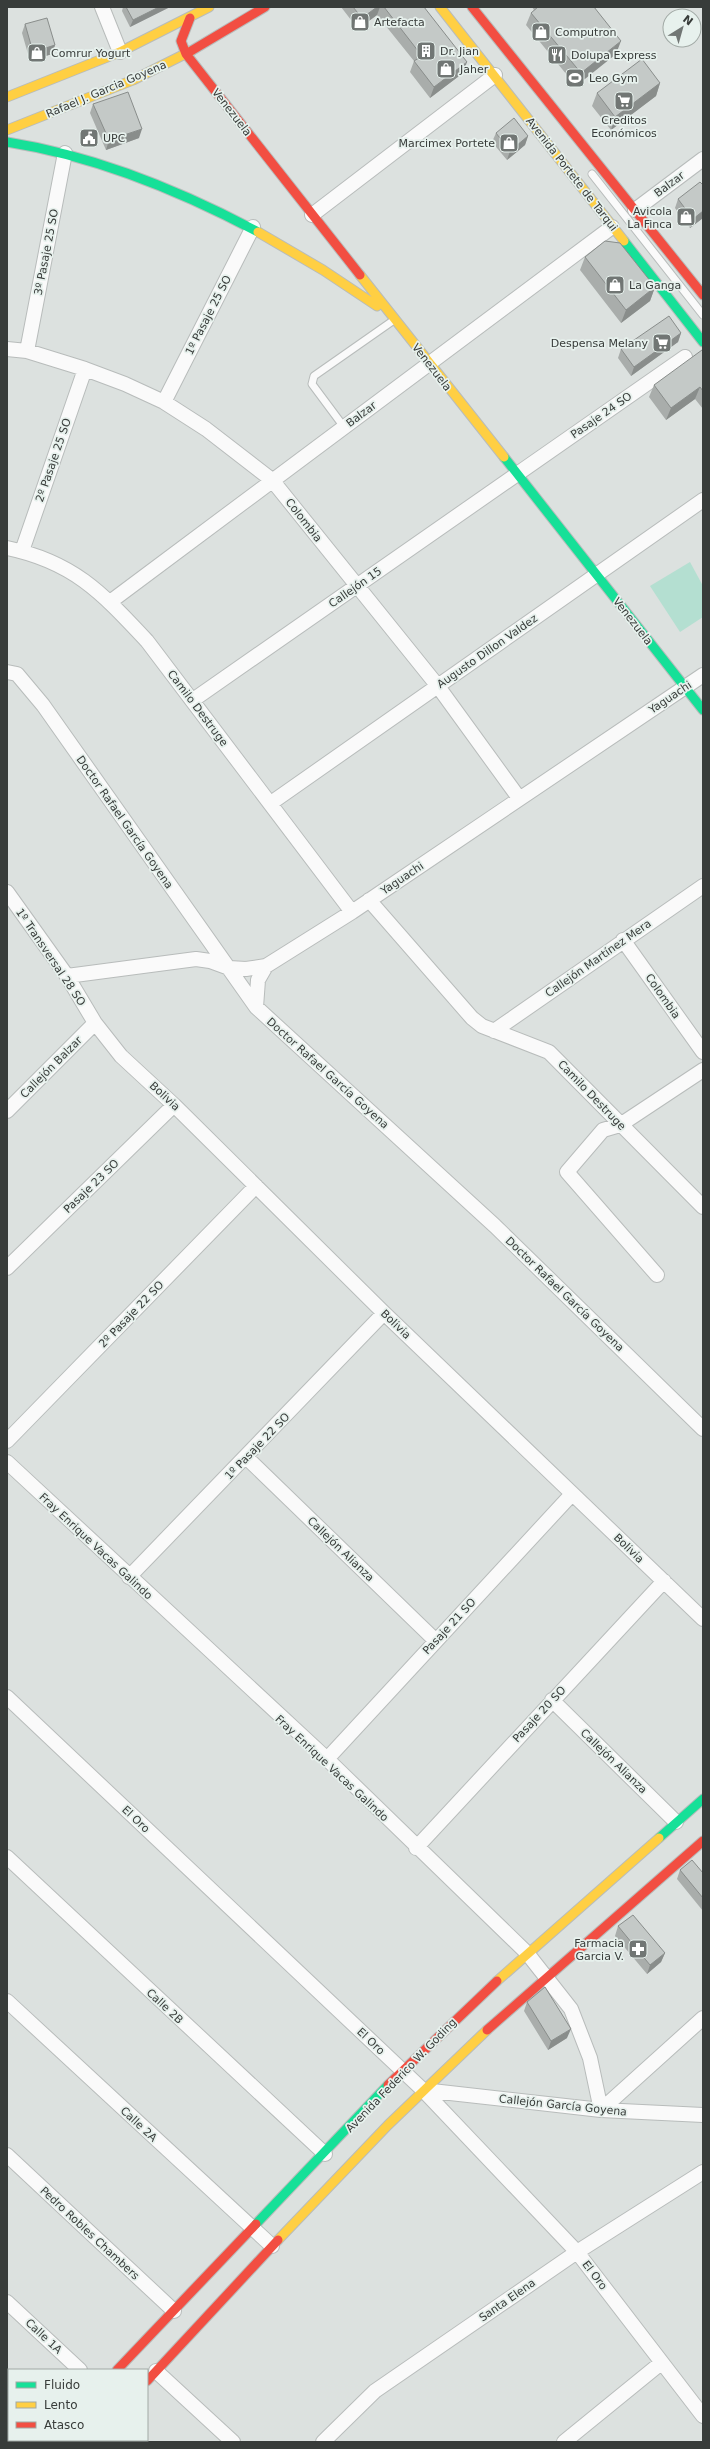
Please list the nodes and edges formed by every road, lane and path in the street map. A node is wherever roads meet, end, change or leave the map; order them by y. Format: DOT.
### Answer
graph roads {
  1 [pos="102,7"];
  2 [pos="209,7"];
  3 [pos="265,7"];
  4 [pos="440,7"];
  5 [pos="448,7"];
  6 [pos="472,7"];
  7 [pos="190,18"];
  8 [pos="120,52"];
  9 [pos="186,54"];
  10 [pos="495,75"];
  11 [pos="7,97"];
  12 [pos="7,130"];
  13 [pos="7,142"];
  14 [pos="65,153"];
  15 [pos="703,159"];
  16 [pos="587,167"];
  17 [pos="635,210"];
  18 [pos="312,215"];
  19 [pos="253,227"];
  20 [pos="612,227"];
  21 [pos="703,295"];
  22 [pos="703,315"];
  23 [pos="396,319"];
  24 [pos="703,332"];
  25 [pos="703,342"];
  26 [pos="7,349"];
  27 [pos="27,351"];
  28 [pos="685,357"];
  29 [pos="430,363"];
  30 [pos="85,369"];
  31 [pos="164,402"];
  32 [pos="344,427"];
  33 [pos="517,473"];
  34 [pos="272,480"];
  35 [pos="703,500"];
  36 [pos="7,548"];
  37 [pos="22,551"];
  38 [pos="596,575"];
  39 [pos="356,586"];
  40 [pos="110,602"];
  41 [pos="7,672"];
  42 [pos="703,675"];
  43 [pos="437,686"];
  44 [pos="685,687"];
  45 [pos="192,700"];
  46 [pos="703,710"];
  47 [pos="519,798"];
  48 [pos="271,803"];
  49 [pos="703,886"];
  50 [pos="7,892"];
  51 [pos="370,900"];
  52 [pos="352,912"];
  53 [pos="623,940"];
  54 [pos="266,966"];
  55 [pos="229,968"];
  56 [pos="67,976"];
  57 [pos="256,1007"];
  58 [pos="95,1023"];
  59 [pos="494,1031"];
  60 [pos="703,1052"];
  61 [pos="703,1070"];
  62 [pos="174,1104"];
  63 [pos="7,1111"];
  64 [pos="620,1125"];
  65 [pos="256,1186"];
  66 [pos="703,1207"];
  67 [pos="7,1268"];
  68 [pos="657,1275"];
  69 [pos="384,1313"];
  70 [pos="703,1429"];
  71 [pos="7,1442"];
  72 [pos="246,1457"];
  73 [pos="7,1462"];
  74 [pos="572,1494"];
  75 [pos="129,1577"];
  76 [pos="664,1581"];
  77 [pos="703,1619"];
  78 [pos="436,1641"];
  79 [pos="7,1696"];
  80 [pos="552,1700"];
  81 [pos="327,1759"];
  82 [pos="703,1799"];
  83 [pos="676,1822"];
  84 [pos="703,1841"];
  85 [pos="416,1848"];
  86 [pos="7,1858"];
  87 [pos="527,1953"];
  88 [pos="545,1975"];
  89 [pos="7,2001"];
  90 [pos="703,2018"];
  91 [pos="402,2070"];
  92 [pos="423,2090"];
  93 [pos="601,2110"];
  94 [pos="703,2115"];
  95 [pos="325,2154"];
  96 [pos="7,2155"];
  97 [pos="703,2172"];
  98 [pos="252,2228"];
  99 [pos="272,2246"];
  100 [pos="577,2252"];
  101 [pos="7,2302"];
  102 [pos="174,2311"];
  103 [pos="661,2363"];
  104 [pos="79,2369"];
  105 [pos="118,2369"];
  106 [pos="152,2376"];
  107 [pos="702,2415"];
  108 [pos="233,2442"];
  109 [pos="323,2442"];
  110 [pos="564,2442"];
  1 -- 8 [label="street"];
  2 -- 7 [label="street"];
  3 -- 9 [label="street, Rafael J. Garcia Goyena"];
  4 -- 10 [label="street, Avenida Portete de Tarqui"];
  5 -- 24 [label="lane, Avenida Portete de Tarqui"];
  6 -- 17 [label="street"];
  7 -- 8 [label="street"];
  7 -- 9 [label="street, Venezuela"];
  8 -- 11 [label="street"];
  9 -- 12 [label="street, Rafael J. Garcia Goyena"];
  9 -- 18 [label="street, Venezuela"];
  10 -- 18 [label="street"];
  10 -- 20 [label="street, Avenida Portete de Tarqui"];
  13 -- 14 [label="street"];
  14 -- 19 [label="street"];
  14 -- 27 [label="street, 3º Pasaje 25 SO"];
  15 -- 17 [label="street, Balzar"];
  16 -- 22 [label="lane, Avenida Portete de Tarqui"];
  17 -- 21 [label="street"];
  18 -- 23 [label="street, Venezuela"];
  19 -- 23 [label="street"];
  19 -- 31 [label="street, 1º Pasaje 25 SO"];
  20 -- 25 [label="street, Avenida Portete de Tarqui"];
  20 -- 29 [label="street, Balzar"];
  23 -- 29 [label="street, Venezuela"];
  23 -- 32 [label="lane"];
  26 -- 27 [label="street, Colombia"];
  27 -- 30 [label="street, Colombia"];
  28 -- 33 [label="street, Pasaje 24 SO"];
  29 -- 32 [label="street, Balzar"];
  29 -- 33 [label="street, Venezuela"];
  30 -- 31 [label="street, Colombia"];
  30 -- 37 [label="street, 2º Pasaje 25 SO"];
  31 -- 34 [label="street, Colombia"];
  32 -- 34 [label="street, Balzar"];
  33 -- 38 [label="street, Venezuela"];
  33 -- 39 [label="street, Callejón 15"];
  34 -- 39 [label="street, Colombia"];
  34 -- 40 [label="street, Balzar"];
  35 -- 38 [label="street, Augusto Dillon Valdez"];
  36 -- 37 [label="street, Camilo Destruge"];
  37 -- 40 [label="street, Camilo Destruge"];
  38 -- 43 [label="street, Augusto Dillon Valdez"];
  38 -- 44 [label="street, Venezuela"];
  39 -- 43 [label="street, Colombia"];
  39 -- 45 [label="street, Callejón 15"];
  40 -- 45 [label="street, Camilo Destruge"];
  41 -- 55 [label="street, Doctor Rafael García Goyena"];
  42 -- 44 [label="street, Yaguachi"];
  43 -- 47 [label="street, Colombia"];
  43 -- 48 [label="street, Augusto Dillon Valdez"];
  44 -- 46 [label="street, Venezuela"];
  44 -- 47 [label="street, Yaguachi"];
  45 -- 48 [label="street, Camilo Destruge"];
  47 -- 51 [label="street, Yaguachi"];
  48 -- 52 [label="street, Camilo Destruge"];
  49 -- 53 [label="street, Callejón Martínez Mera"];
  50 -- 56 [label="street, 1º Transversal 28 SO"];
  51 -- 52 [label="street, Yaguachi"];
  51 -- 59 [label="street, Camilo Destruge"];
  52 -- 54 [label="street, Yaguachi"];
  53 -- 59 [label="street, Callejón Martínez Mera"];
  53 -- 60 [label="street, Colombia"];
  54 -- 55 [label="street, Yaguachi"];
  54 -- 57 [label="street"];
  55 -- 56 [label="street, Yaguachi"];
  55 -- 57 [label="street, Doctor Rafael García Goyena"];
  56 -- 58 [label="street, 1º Transversal 28 SO"];
  57 -- 70 [label="street, Doctor Rafael García Goyena"];
  58 -- 62 [label="street, Bolivia"];
  58 -- 63 [label="street, Callejón Balzar"];
  59 -- 64 [label="street, Camilo Destruge"];
  61 -- 64 [label="street"];
  62 -- 65 [label="street, Bolivia"];
  62 -- 67 [label="street, Pasaje 23 SO"];
  64 -- 66 [label="street, Camilo Destruge"];
  64 -- 68 [label="street"];
  65 -- 69 [label="street, Bolivia"];
  65 -- 71 [label="street, 2º Pasaje 22 SO"];
  69 -- 72 [label="street, 1º Pasaje 22 SO"];
  69 -- 74 [label="street, Bolivia"];
  72 -- 75 [label="street, 1º Pasaje 22 SO"];
  72 -- 78 [label="street, Callejón Alianza"];
  73 -- 75 [label="street, Fray Enrique Vacas Galindo"];
  74 -- 76 [label="street, Bolivia"];
  74 -- 78 [label="street, Pasaje 21 SO"];
  75 -- 81 [label="street, Fray Enrique Vacas Galindo"];
  76 -- 77 [label="street, Bolivia"];
  76 -- 80 [label="street, Pasaje 20 SO"];
  78 -- 81 [label="street, Pasaje 21 SO"];
  79 -- 91 [label="street, El Oro"];
  80 -- 83 [label="street, Callejón Alianza"];
  80 -- 85 [label="street, Pasaje 20 SO"];
  81 -- 85 [label="street, Fray Enrique Vacas Galindo"];
  82 -- 83 [label="street, Avenida Federico W. Goding"];
  83 -- 87 [label="street, Avenida Federico W. Goding"];
  84 -- 88 [label="street"];
  85 -- 87 [label="street, Fray Enrique Vacas Galindo"];
  86 -- 95 [label="street, Calle 2B"];
  87 -- 88 [label="street, Fray Enrique Vacas Galindo"];
  87 -- 91 [label="street, Avenida Federico W. Goding"];
  88 -- 92 [label="street"];
  88 -- 93 [label="street, Fray Enrique Vacas Galindo"];
  89 -- 98 [label="street, Calle 2A"];
  90 -- 93 [label="street"];
  91 -- 92 [label="street, El Oro"];
  91 -- 95 [label="street, Avenida Federico W. Goding"];
  92 -- 93 [label="street, Callejón García Goyena"];
  92 -- 99 [label="street"];
  92 -- 100 [label="street, El Oro"];
  93 -- 94 [label="street, Callejón García Goyena"];
  95 -- 98 [label="street, Avenida Federico W. Goding"];
  96 -- 102 [label="street, Pedro Robles Chambers"];
  97 -- 100 [label="street, Santa Elena"];
  98 -- 99 [label="street, Calle 2A"];
  98 -- 102 [label="street, Avenida Federico W. Goding"];
  99 -- 106 [label="street"];
  100 -- 103 [label="street, El Oro"];
  100 -- 109 [label="street, Santa Elena"];
  101 -- 104 [label="street, Calle 1A"];
  102 -- 105 [label="street, Avenida Federico W. Goding"];
  103 -- 107 [label="street, El Oro"];
  103 -- 110 [label="street"];
  106 -- 108 [label="street"];
}
